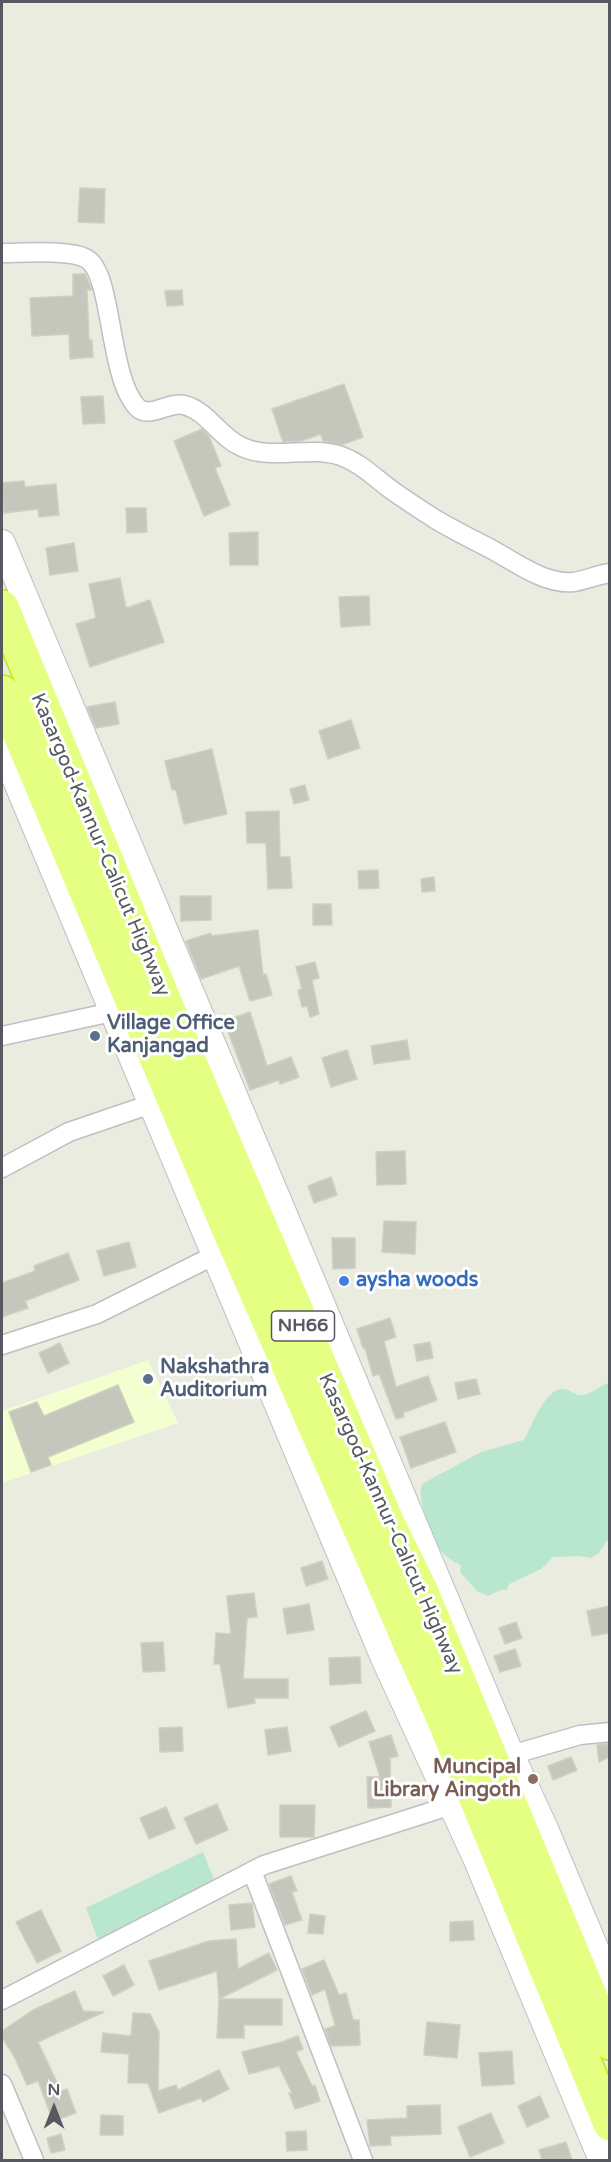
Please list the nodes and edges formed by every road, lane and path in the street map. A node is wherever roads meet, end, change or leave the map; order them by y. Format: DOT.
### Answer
graph roads {
  1 [pos="2,253"];
  2 [pos="2,543"];
  3 [pos="609,573"];
  4 [pos="2,607"];
  5 [pos="2,692"];
  6 [pos="2,747"];
  7 [pos="112,1012"];
  8 [pos="2,1036"];
  9 [pos="152,1104"];
  10 [pos="2,1168"];
  11 [pos="215,1255"];
  12 [pos="2,1345"];
  13 [pos="609,1732"];
  14 [pos="511,1755"];
  15 [pos="452,1805"];
  16 [pos="252,1871"];
  17 [pos="609,1983"];
  18 [pos="2,2000"];
  19 [pos="609,2043"];
  20 [pos="2,2084"];
  21 [pos="609,2124"];
  22 [pos="34,2160"];
  23 [pos="363,2160"];
  24 [pos="602,2160"];
  1 -- 3 [label="street"];
  2 -- 14 [label="street"];
  4 -- 19 [label="highway, Kasargod-Kannur-Calicut Highway / NH66"];
  5 -- 21 [label="highway, Kasargod-Kannur-Calicut Highway / NH66"];
  6 -- 7 [label="street"];
  7 -- 8 [label="street"];
  7 -- 9 [label="street"];
  9 -- 10 [label="street"];
  9 -- 11 [label="street"];
  11 -- 12 [label="street"];
  11 -- 15 [label="street"];
  13 -- 14 [label="street"];
  14 -- 17 [label="street"];
  15 -- 16 [label="street"];
  15 -- 24 [label="street"];
  16 -- 18 [label="street"];
  16 -- 23 [label="street"];
  20 -- 22 [label="street"];
}
